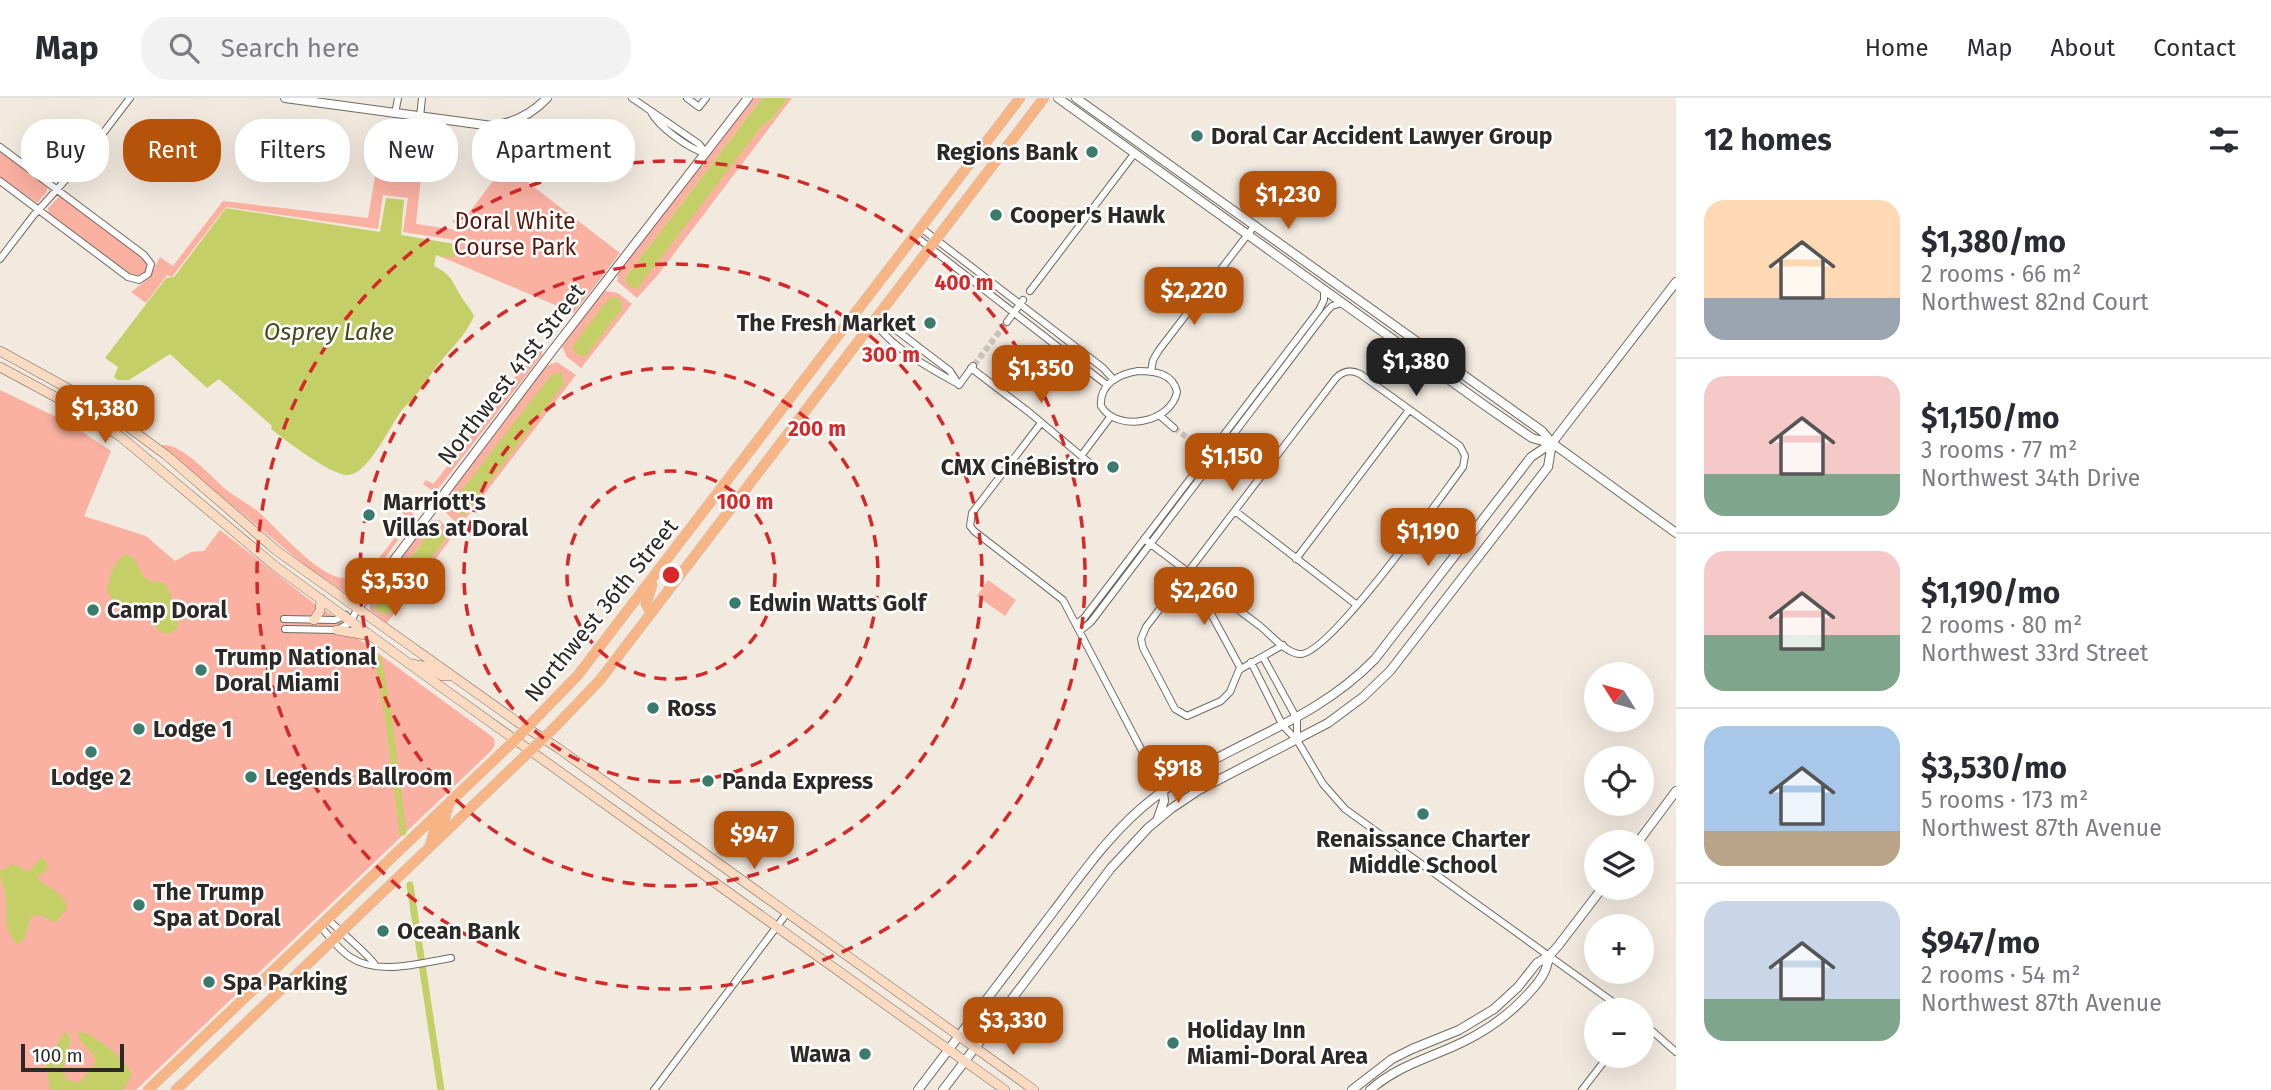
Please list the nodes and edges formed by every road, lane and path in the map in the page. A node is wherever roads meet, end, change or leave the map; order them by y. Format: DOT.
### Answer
graph roads {
  1 [pos="130,98"];
  2 [pos="285,98"];
  3 [pos="398,98"];
  4 [pos="422,98"];
  5 [pos="547,98"];
  6 [pos="632,98"];
  7 [pos="687,98"];
  8 [pos="706,98"];
  9 [pos="748,98"];
  10 [pos="1020,98"];
  11 [pos="1044,98"];
  12 [pos="1058,98"];
  13 [pos="1076,98"];
  14 [pos="395,114"];
  15 [pos="420,117"];
  16 [pos="0,147"];
  17 [pos="706,153"];
  18 [pos="1134,154"];
  19 [pos="1158,156"];
  20 [pos="0,181"];
  21 [pos="1204,188"];
  22 [pos="57,190"];
  23 [pos="1196,199"];
  24 [pos="38,210"];
  25 [pos="1255,225"];
  26 [pos="918,232"];
  27 [pos="1247,235"];
  28 [pos="933,244"];
  29 [pos="0,259"];
  30 [pos="1676,282"];
  31 [pos="1324,290"];
  32 [pos="1030,291"];
  33 [pos="1021,302"];
  34 [pos="1342,303"];
  35 [pos="859,310"];
  36 [pos="1014,312"];
  37 [pos="874,321"];
  38 [pos="1007,321"];
  39 [pos="913,343"];
  40 [pos="0,351"];
  41 [pos="906,351"];
  42 [pos="0,366"];
  43 [pos="1435,370"];
  44 [pos="1151,372"];
  45 [pos="1460,372"];
  46 [pos="1276,373"];
  47 [pos="1111,382"];
  48 [pos="960,385"];
  49 [pos="787,404"];
  50 [pos="1409,410"];
  51 [pos="1159,415"];
  52 [pos="802,416"];
  53 [pos="1111,416"];
  54 [pos="1041,423"];
  55 [pos="1174,428"];
  56 [pos="141,436"];
  57 [pos="1552,443"];
  58 [pos="132,445"];
  59 [pos="1200,447"];
  60 [pos="1081,456"];
  61 [pos="1212,457"];
  62 [pos="1092,465"];
  63 [pos="1234,511"];
  64 [pos="1676,533"];
  65 [pos="1147,542"];
  66 [pos="1296,559"];
  67 [pos="1188,573"];
  68 [pos="655,577"];
  69 [pos="321,599"];
  70 [pos="1357,605"];
  71 [pos="357,609"];
  72 [pos="651,613"];
  73 [pos="348,619"];
  74 [pos="284,620"];
  75 [pos="314,620"];
  76 [pos="1078,628"];
  77 [pos="285,629"];
  78 [pos="337,630"];
  79 [pos="370,636"];
  80 [pos="1283,645"];
  81 [pos="1263,657"];
  82 [pos="1251,662"];
  83 [pos="407,663"];
  84 [pos="1241,668"];
  85 [pos="452,676"];
  86 [pos="1297,719"];
  87 [pos="1283,726"];
  88 [pos="527,728"];
  89 [pos="543,738"];
  90 [pos="514,740"];
  91 [pos="1297,740"];
  92 [pos="530,751"];
  93 [pos="1163,791"];
  94 [pos="1676,791"];
  95 [pos="451,800"];
  96 [pos="433,818"];
  97 [pos="1157,820"];
  98 [pos="1647,830"];
  99 [pos="443,834"];
  100 [pos="430,847"];
  101 [pos="703,854"];
  102 [pos="694,868"];
  103 [pos="1593,900"];
  104 [pos="787,913"];
  105 [pos="323,922"];
  106 [pos="776,926"];
  107 [pos="341,932"];
  108 [pos="333,940"];
  109 [pos="1549,956"];
  110 [pos="451,958"];
  111 [pos="375,965"];
  112 [pos="1607,998"];
  113 [pos="1459,1030"];
  114 [pos="1654,1033"];
  115 [pos="958,1036"];
  116 [pos="1465,1041"];
  117 [pos="974,1047"];
  118 [pos="948,1050"];
  119 [pos="1676,1052"];
  120 [pos="964,1061"];
  121 [pos="171,1068"];
  122 [pos="1599,1068"];
  123 [pos="184,1082"];
  124 [pos="148,1090"];
  125 [pos="176,1090"];
  126 [pos="654,1090"];
  127 [pos="918,1090"];
  128 [pos="943,1090"];
  129 [pos="1005,1090"];
  130 [pos="1034,1090"];
  131 [pos="1352,1090"];
  132 [pos="1370,1090"];
  133 [pos="1583,1090"];
  1 -- 22 [label="street"];
  2 -- 14 [label="street"];
  3 -- 14 [label="street"];
  4 -- 15 [label="street"];
  5 -- 15 [label="street"];
  6 -- 17 [label="street"];
  7 -- 8 [label="street"];
  9 -- 17 [label="street, Northwest 41st Street"];
  10 -- 26 [label="main road, Northwest 36th Street"];
  11 -- 28 [label="main road, Northwest 36th Street"];
  12 -- 18 [label="street"];
  13 -- 19 [label="street"];
  14 -- 15 [label="street"];
  16 -- 22 [label="street"];
  17 -- 71 [label="street, Northwest 41st Street"];
  18 -- 19 [label="street"];
  18 -- 23 [label="street"];
  18 -- 32 [label="street"];
  19 -- 21 [label="street"];
  20 -- 24 [label="street"];
  21 -- 23 [label="street"];
  21 -- 25 [label="street"];
  22 -- 24 [label="street"];
  22 -- 24 [label="street"];
  23 -- 27 [label="street"];
  24 -- 29 [label="street"];
  25 -- 27 [label="street"];
  25 -- 45 [label="street"];
  26 -- 28 [label="street"];
  26 -- 35 [label="main road, Northwest 36th Street"];
  27 -- 31 [label="street"];
  27 -- 44 [label="street"];
  28 -- 33 [label="street"];
  28 -- 36 [label="street"];
  28 -- 37 [label="main road, Northwest 36th Street"];
  30 -- 57 [label="street"];
  31 -- 34 [label="street"];
  31 -- 46 [label="street"];
  33 -- 36 [label="street"];
  33 -- 47 [label="street"];
  34 -- 43 [label="street"];
  34 -- 46 [label="street"];
  35 -- 37 [label="main road"];
  35 -- 49 [label="main road, Northwest 36th Street"];
  36 -- 38 [label="street"];
  36 -- 47 [label="street"];
  37 -- 39 [label="street"];
  37 -- 41 [label="street"];
  37 -- 52 [label="main road, Northwest 36th Street"];
  39 -- 41 [label="street"];
  39 -- 48 [label="street"];
  40 -- 56 [label="main road"];
  41 -- 48 [label="street"];
  42 -- 58 [label="main road"];
  43 -- 45 [label="street"];
  43 -- 57 [label="street"];
  44 -- 47 [label="street"];
  44 -- 51 [label="street"];
  45 -- 57 [label="street"];
  46 -- 61 [label="street"];
  47 -- 53 [label="street"];
  48 -- 54 [label="street"];
  49 -- 52 [label="main road"];
  49 -- 68 [label="main road, Northwest 36th Street"];
  50 -- 63 [label="street"];
  50 -- 66 [label="street"];
  50 -- 70 [label="street"];
  51 -- 53 [label="street"];
  51 -- 55 [label="street"];
  52 -- 72 [label="main road, Northwest 36th Street"];
  53 -- 60 [label="street"];
  54 -- 60 [label="street"];
  54 -- 76 [label="street"];
  56 -- 58 [label="main road"];
  56 -- 71 [label="main road"];
  57 -- 64 [label="street"];
  57 -- 86 [label="street"];
  57 -- 91 [label="street"];
  58 -- 69 [label="main road"];
  59 -- 61 [label="street"];
  60 -- 62 [label="street"];
  61 -- 65 [label="street"];
  63 -- 66 [label="street"];
  63 -- 67 [label="street"];
  65 -- 67 [label="street"];
  65 -- 76 [label="street"];
  66 -- 70 [label="street"];
  67 -- 80 [label="street"];
  67 -- 84 [label="street"];
  67 -- 84 [label="street"];
  68 -- 72 [label="main road"];
  68 -- 88 [label="main road, Northwest 36th Street"];
  69 -- 73 [label="main road"];
  69 -- 75 [label="main road"];
  70 -- 80 [label="street"];
  71 -- 73 [label="street, Northwest 41st Street"];
  71 -- 85 [label="main road"];
  72 -- 89 [label="main road, Northwest 36th Street"];
  73 -- 75 [label="street, Northwest 41st Street"];
  73 -- 78 [label="street, Northwest 41st Street"];
  73 -- 79 [label="main road"];
  74 -- 75 [label="street, Northwest 41st Street"];
  76 -- 93 [label="street"];
  77 -- 78 [label="street"];
  78 -- 79 [label="main road"];
  79 -- 83 [label="main road"];
  80 -- 81 [label="street"];
  81 -- 82 [label="street"];
  81 -- 86 [label="street"];
  82 -- 84 [label="street"];
  82 -- 87 [label="street"];
  83 -- 85 [label="main road"];
  83 -- 90 [label="main road"];
  85 -- 88 [label="main road"];
  86 -- 87 [label="street"];
  86 -- 91 [label="street"];
  87 -- 91 [label="street"];
  87 -- 93 [label="street"];
  88 -- 89 [label="main road"];
  88 -- 90 [label="main road, Northwest 36th Street"];
  89 -- 92 [label="main road, Northwest 36th Street"];
  89 -- 101 [label="main road"];
  90 -- 92 [label="main road"];
  90 -- 95 [label="main road, Northwest 36th Street"];
  91 -- 97 [label="street"];
  91 -- 109 [label="street"];
  92 -- 99 [label="main road, Northwest 36th Street"];
  92 -- 102 [label="main road"];
  93 -- 97 [label="street"];
  93 -- 115 [label="street"];
  94 -- 98 [label="street"];
  95 -- 96 [label="main road, Northwest 36th Street"];
  95 -- 99 [label="main road"];
  96 -- 100 [label="main road"];
  96 -- 105 [label="main road, Northwest 36th Street"];
  97 -- 117 [label="street"];
  99 -- 100 [label="main road, Northwest 36th Street"];
  100 -- 107 [label="main road, Northwest 36th Street"];
  101 -- 102 [label="main road"];
  101 -- 104 [label="main road"];
  102 -- 106 [label="main road"];
  103 -- 109 [label="street"];
  104 -- 106 [label="street"];
  104 -- 115 [label="main road"];
  105 -- 107 [label="street"];
  105 -- 108 [label="street"];
  105 -- 121 [label="main road, Northwest 36th Street"];
  106 -- 118 [label="main road"];
  106 -- 126 [label="street"];
  107 -- 108 [label="main road, Northwest 36th Street"];
  107 -- 111 [label="street"];
  108 -- 111 [label="street"];
  108 -- 123 [label="main road, Northwest 36th Street"];
  109 -- 112 [label="street"];
  109 -- 113 [label="street"];
  109 -- 116 [label="street"];
  110 -- 111 [label="street"];
  113 -- 116 [label="street"];
  113 -- 131 [label="street"];
  114 -- 119 [label="street"];
  115 -- 117 [label="main road"];
  115 -- 118 [label="street"];
  116 -- 132 [label="street"];
  117 -- 120 [label="street"];
  117 -- 130 [label="main road"];
  118 -- 120 [label="main road"];
  118 -- 127 [label="street"];
  120 -- 128 [label="street"];
  120 -- 129 [label="main road"];
  121 -- 123 [label="main road"];
  121 -- 124 [label="main road, Northwest 36th Street"];
  122 -- 133 [label="street"];
  123 -- 125 [label="main road, Northwest 36th Street"];
}
